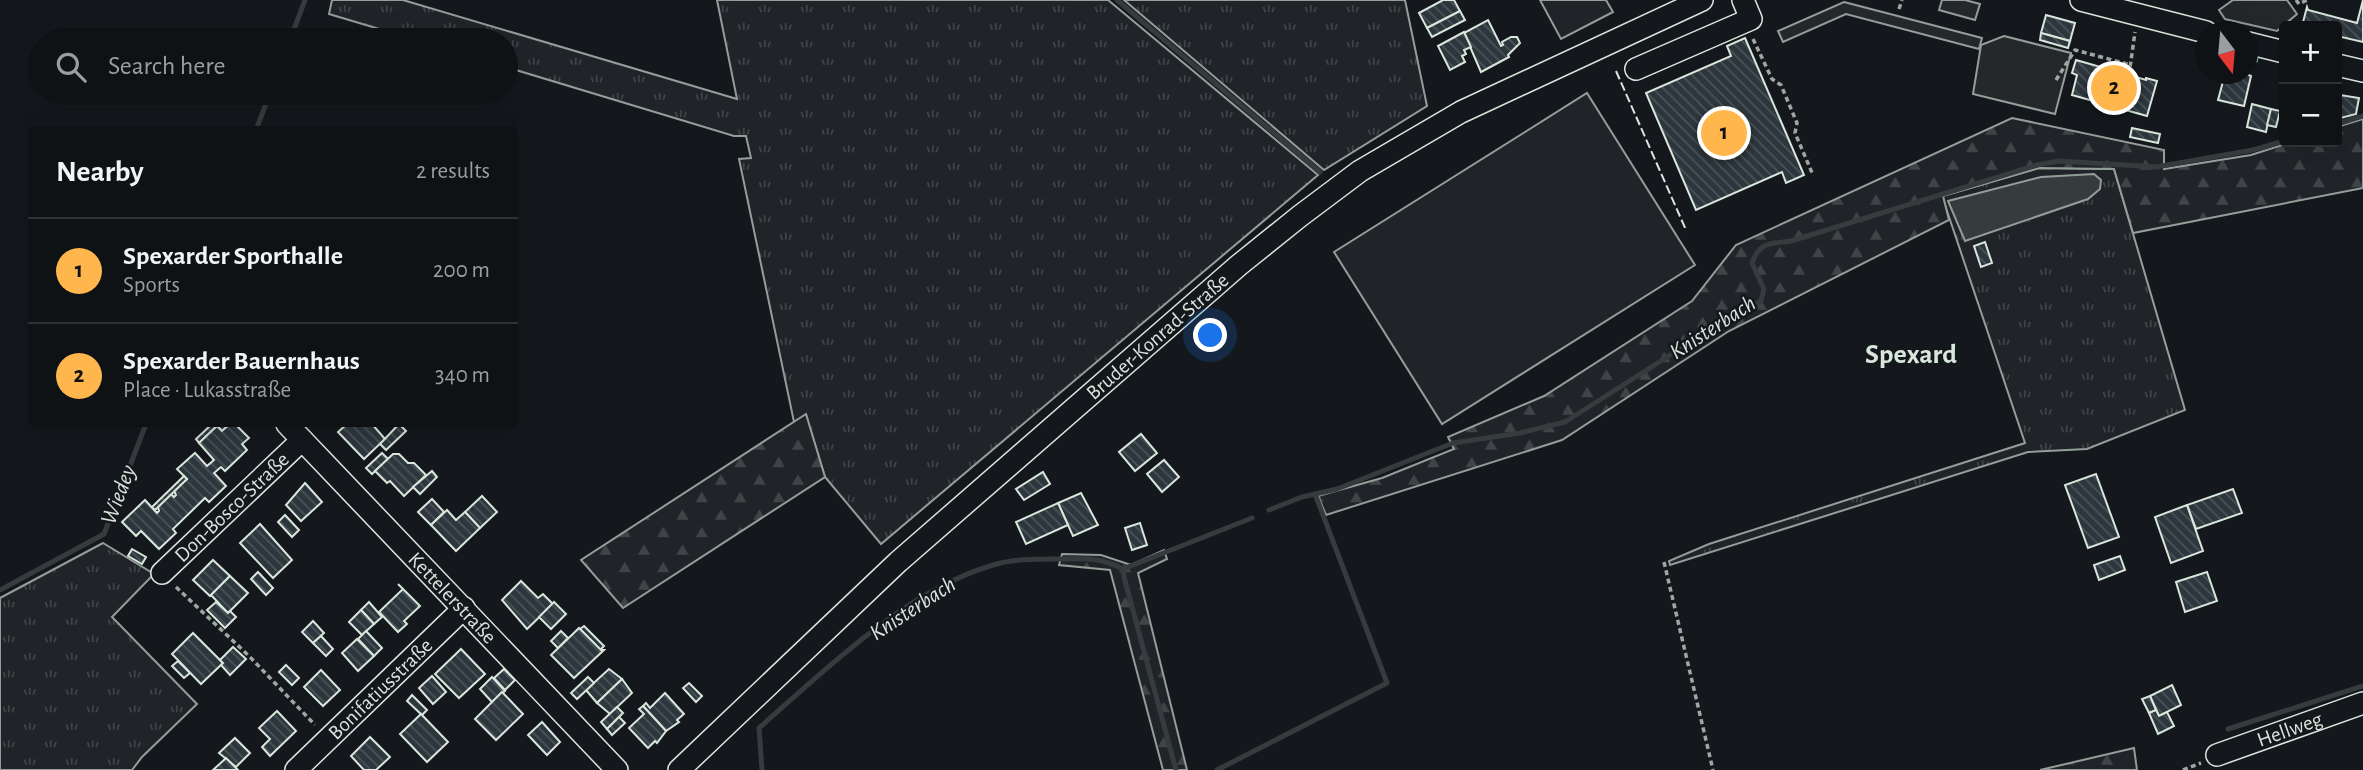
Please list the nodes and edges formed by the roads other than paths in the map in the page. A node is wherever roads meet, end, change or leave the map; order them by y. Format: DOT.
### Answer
graph roads {
  1 [pos="1702,0"];
  2 [pos="2081,0"];
  3 [pos="1750,17"];
  4 [pos="2195,29"];
  5 [pos="2258,46"];
  6 [pos="2279,51"];
  7 [pos="2342,66"];
  8 [pos="1636,69"];
  9 [pos="2363,71"];
  10 [pos="290,427"];
  11 [pos="302,440"];
  12 [pos="162,573"];
  13 [pos="464,608"];
  14 [pos="2363,703"];
  15 [pos="2217,755"];
  16 [pos="296,770"];
  17 [pos="617,770"];
  18 [pos="679,770"];
  1 -- 18 [label="street, Bruder-Konrad-Straße"];
  2 -- 4 [label="street"];
  3 -- 8 [label="street"];
  5 -- 6 [label="street"];
  7 -- 9 [label="street"];
  10 -- 11 [label="street, Kettelerstraße"];
  11 -- 12 [label="street, Don-Bosco-Straße"];
  11 -- 13 [label="street, Kettelerstraße"];
  13 -- 16 [label="street, Bonifatiusstraße"];
  13 -- 17 [label="street, Kettelerstraße"];
  14 -- 15 [label="street, Hellweg"];
}
